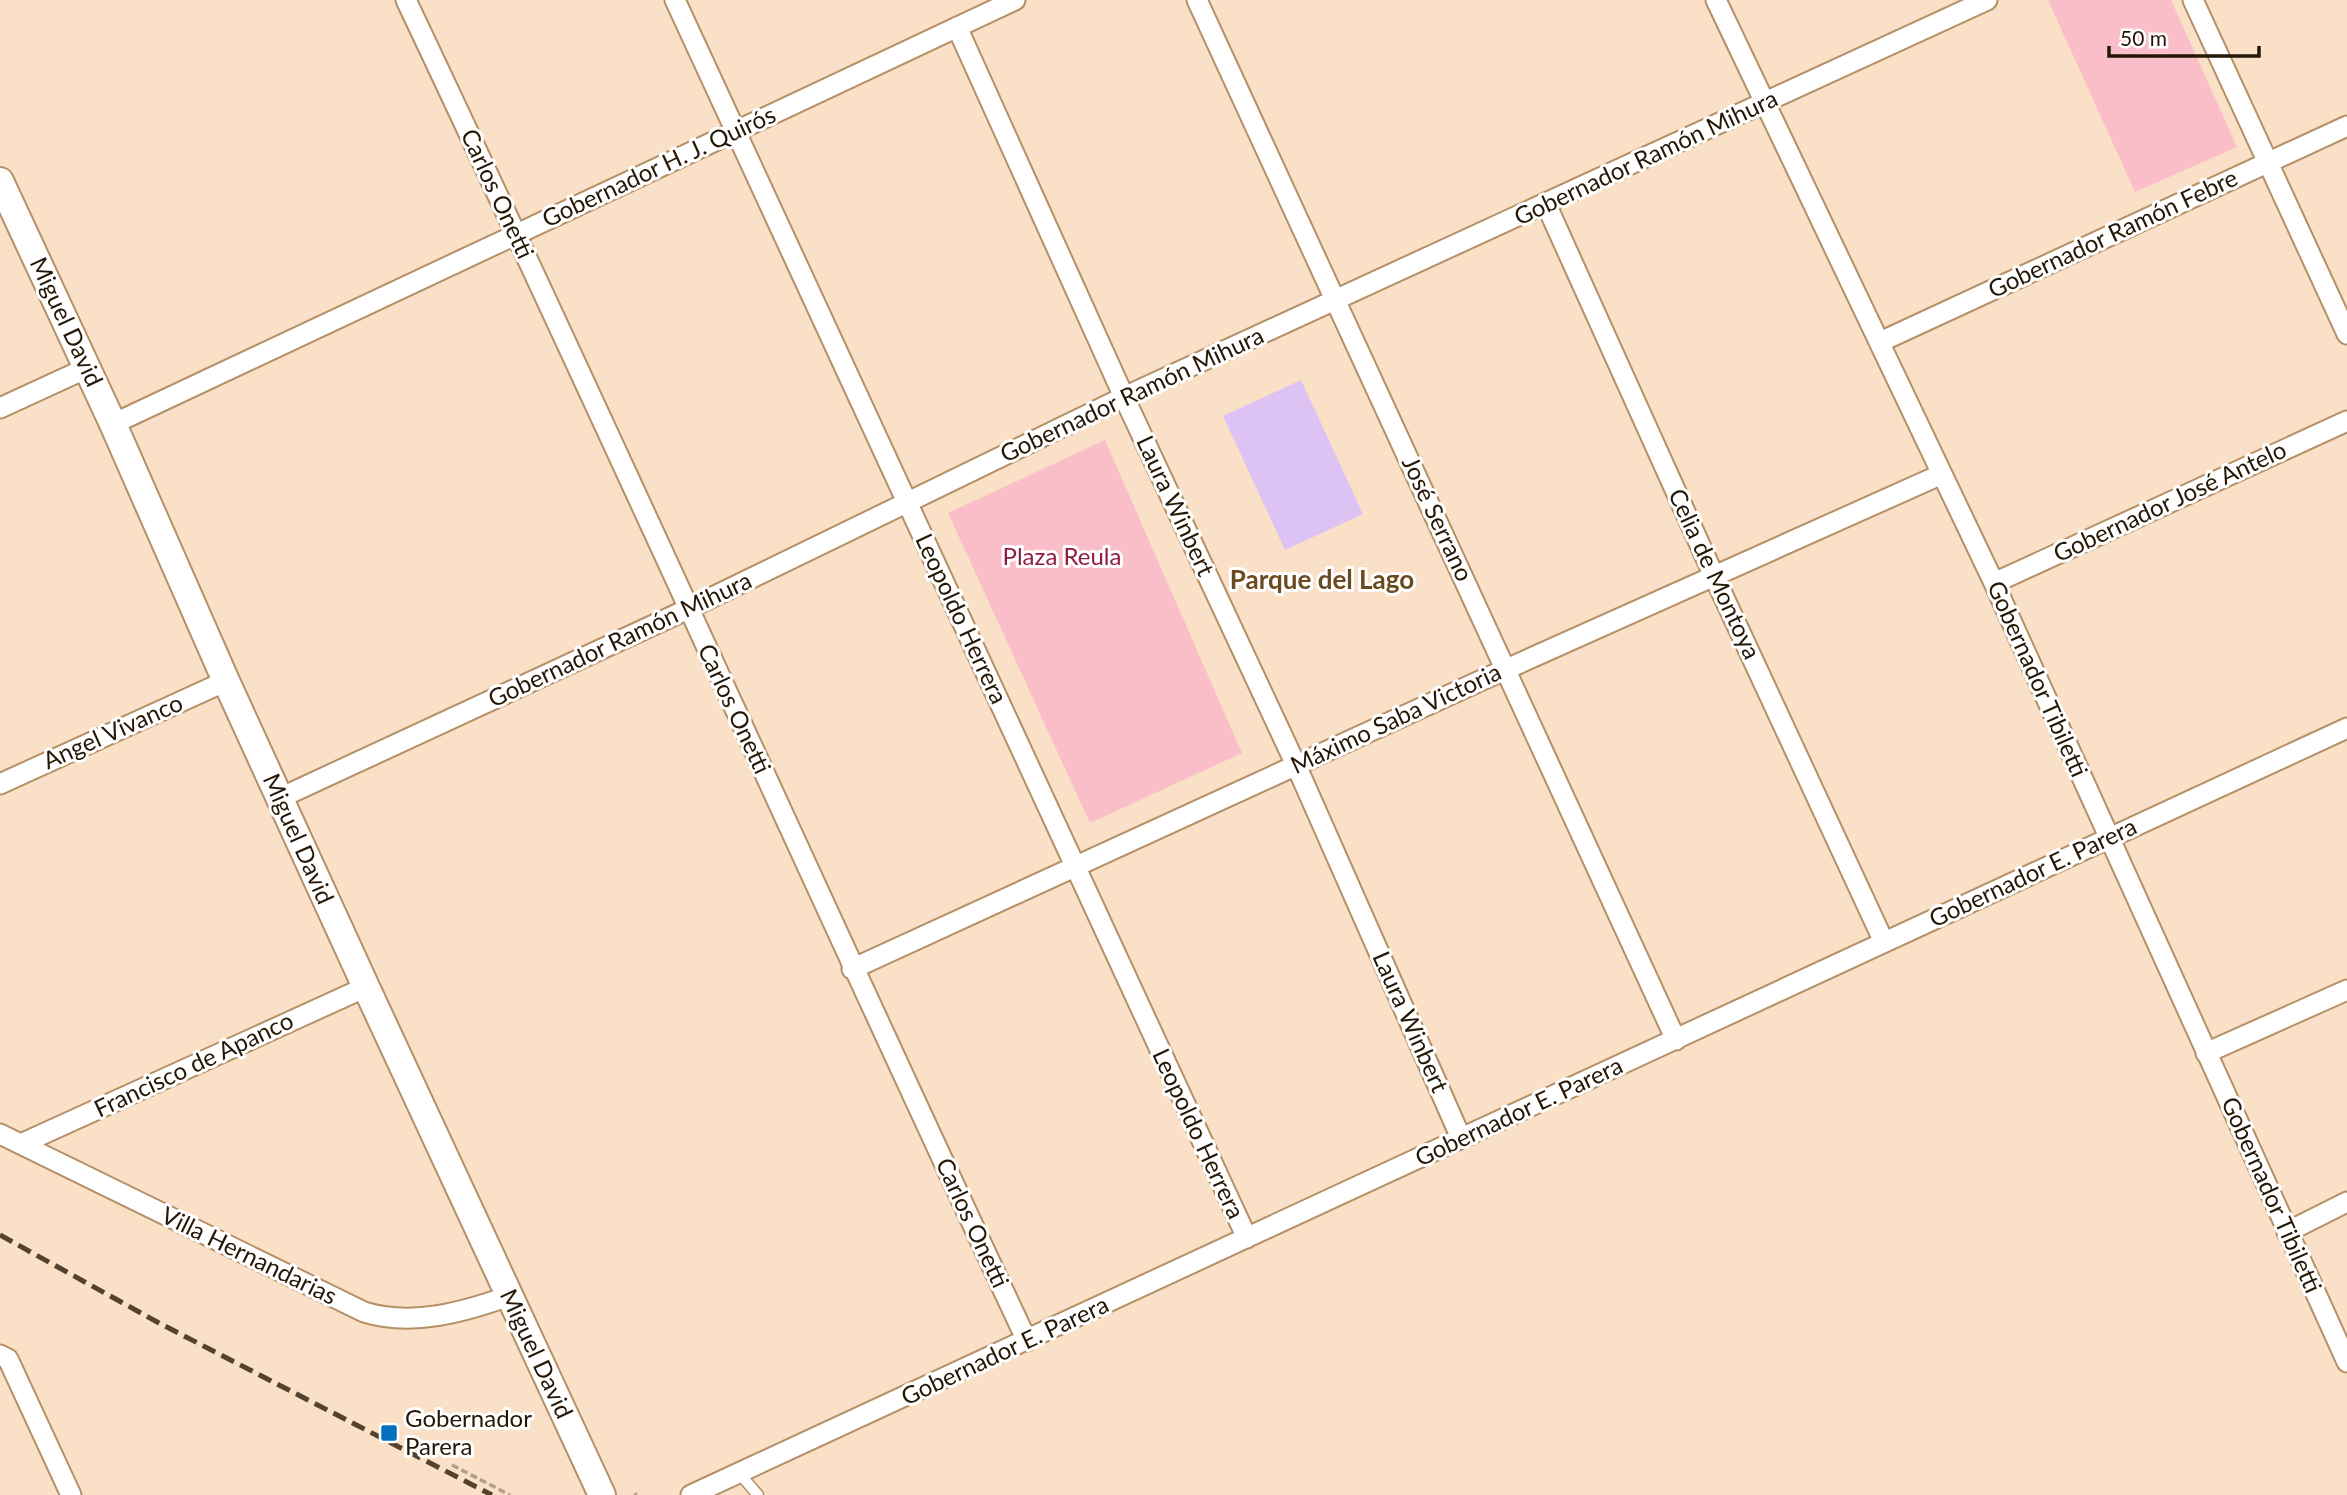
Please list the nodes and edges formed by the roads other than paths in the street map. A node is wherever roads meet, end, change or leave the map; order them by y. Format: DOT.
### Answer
graph roads {
  1 [pos="406,0"];
  2 [pos="675,0"];
  3 [pos="1015,0"];
  4 [pos="1196,0"];
  5 [pos="1716,0"];
  6 [pos="1987,0"];
  7 [pos="2193,0"];
  8 [pos="957,27"];
  9 [pos="1765,104"];
  10 [pos="2347,126"];
  11 [pos="734,131"];
  12 [pos="2267,162"];
  13 [pos="0,181"];
  14 [pos="1546,204"];
  15 [pos="517,234"];
  16 [pos="1335,299"];
  17 [pos="2347,334"];
  18 [pos="1880,342"];
  19 [pos="87,368"];
  20 [pos="1124,397"];
  21 [pos="0,408"];
  22 [pos="2347,421"];
  23 [pos="113,424"];
  24 [pos="1942,474"];
  25 [pos="908,502"];
  26 [pos="1714,576"];
  27 [pos="1994,583"];
  28 [pos="688,609"];
  29 [pos="1507,669"];
  30 [pos="226,681"];
  31 [pos="2347,728"];
  32 [pos="1296,765"];
  33 [pos="0,783"];
  34 [pos="280,798"];
  35 [pos="2108,837"];
  36 [pos="1075,866"];
  37 [pos="1885,943"];
  38 [pos="852,969"];
  39 [pos="366,986"];
  40 [pos="2347,990"];
  41 [pos="1676,1040"];
  42 [pos="2206,1053"];
  43 [pos="0,1134"];
  44 [pos="1461,1138"];
  45 [pos="21,1144"];
  46 [pos="2347,1202"];
  47 [pos="2287,1232"];
  48 [pos="1247,1238"];
  49 [pos="509,1296"];
  50 [pos="1027,1341"];
  51 [pos="0,1354"];
  52 [pos="2347,1362"];
  53 [pos="739,1473"];
  54 [pos="71,1495"];
  55 [pos="602,1495"];
  56 [pos="691,1495"];
  57 [pos="758,1495"];
  1 -- 15 [label="street, Carlos Onetti"];
  2 -- 11 [label="street, Leopoldo Herrera"];
  3 -- 8 [label="street, Gobernador H. J. Quirós"];
  4 -- 16 [label="street, José Serrano"];
  5 -- 9 [label="street, Gobernador Tibiletti"];
  6 -- 9 [label="street, Gobernador Ramón Mihura"];
  7 -- 12 [label="street"];
  8 -- 11 [label="street, Gobernador H. J. Quirós"];
  8 -- 20 [label="street, Laura Winbert"];
  9 -- 14 [label="street, Gobernador Ramón Mihura"];
  9 -- 18 [label="street, Gobernador Tibiletti"];
  10 -- 12 [label="street, Gobernador Ramón Febre"];
  11 -- 15 [label="street, Gobernador H. J. Quirós"];
  11 -- 25 [label="street, Leopoldo Herrera"];
  12 -- 17 [label="street"];
  12 -- 18 [label="street, Gobernador Ramón Febre"];
  13 -- 19 [label="street, Miguel David"];
  14 -- 16 [label="street, Gobernador Ramón Mihura"];
  14 -- 26 [label="street, Celia de Montoya"];
  15 -- 23 [label="street, Gobernador H. J. Quirós"];
  15 -- 28 [label="street, Carlos Onetti"];
  16 -- 20 [label="street, Gobernador Ramón Mihura"];
  16 -- 29 [label="street, José Serrano"];
  18 -- 24 [label="street, Gobernador Tibiletti"];
  19 -- 21 [label="street"];
  19 -- 23 [label="street, Miguel David"];
  20 -- 25 [label="street, Gobernador Ramón Mihura"];
  20 -- 32 [label="street, Laura Winbert"];
  22 -- 27 [label="street, Gobernador José Antelo"];
  23 -- 30 [label="street, Miguel David"];
  24 -- 26 [label="street, Máximo Saba Victoria"];
  24 -- 27 [label="street, Gobernador Tibiletti"];
  25 -- 28 [label="street, Gobernador Ramón Mihura"];
  25 -- 36 [label="street, Leopoldo Herrera"];
  26 -- 29 [label="street, Máximo Saba Victoria"];
  26 -- 37 [label="street, Celia de Montoya"];
  27 -- 35 [label="street, Gobernador Tibiletti"];
  28 -- 34 [label="street, Gobernador Ramón Mihura"];
  28 -- 38 [label="street, Carlos Onetti"];
  29 -- 32 [label="street, Máximo Saba Victoria"];
  29 -- 41 [label="street, José Serrano"];
  30 -- 33 [label="street, Angel Vivanco"];
  30 -- 34 [label="street, Miguel David"];
  31 -- 35 [label="street, Gobernador E. Parera"];
  32 -- 36 [label="street, Máximo Saba Victoria"];
  32 -- 44 [label="street, Laura Winbert"];
  34 -- 39 [label="street, Miguel David"];
  35 -- 37 [label="street, Gobernador E. Parera"];
  35 -- 42 [label="street, Gobernador Tibiletti"];
  36 -- 38 [label="street, Máximo Saba Victoria"];
  36 -- 48 [label="street, Leopoldo Herrera"];
  37 -- 41 [label="street, Gobernador E. Parera"];
  38 -- 50 [label="street, Carlos Onetti"];
  39 -- 45 [label="street, Francisco de Apanco"];
  39 -- 49 [label="street, Miguel David"];
  40 -- 42 [label="street"];
  41 -- 44 [label="street, Gobernador E. Parera"];
  42 -- 47 [label="street, Gobernador Tibiletti"];
  43 -- 45 [label="street, Villa Hernandarias"];
  44 -- 48 [label="street, Gobernador E. Parera"];
  45 -- 49 [label="street, Villa Hernandarias"];
  46 -- 47 [label="street"];
  47 -- 52 [label="street, Gobernador Tibiletti"];
  48 -- 50 [label="street, Gobernador E. Parera"];
  49 -- 55 [label="street, Miguel David"];
  50 -- 53 [label="street, Gobernador E. Parera"];
  51 -- 54 [label="street"];
  53 -- 56 [label="street, Gobernador E. Parera"];
  53 -- 57 [label="lane"];
}
